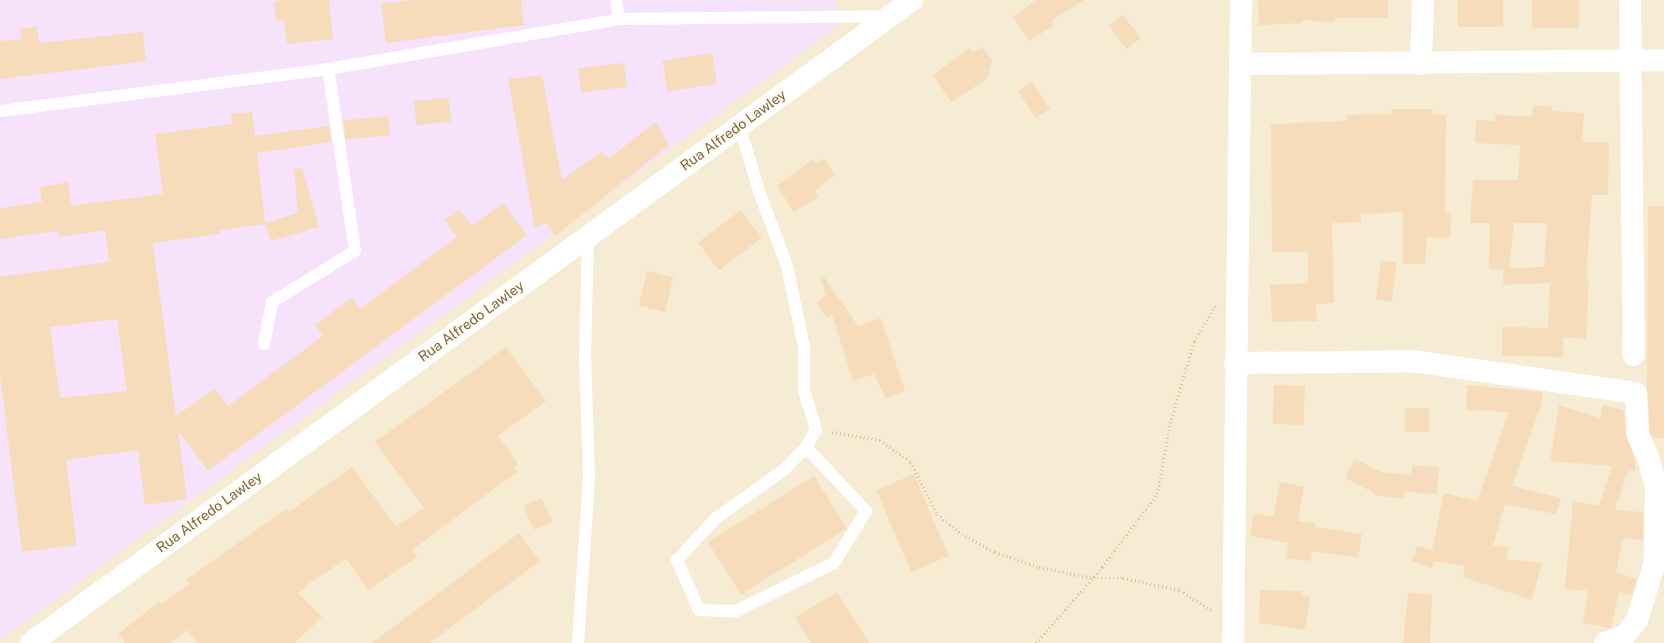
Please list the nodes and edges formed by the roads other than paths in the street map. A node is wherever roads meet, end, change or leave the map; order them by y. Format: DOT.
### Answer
graph roads {
  1 [pos="616,0"];
  2 [pos="912,0"];
  3 [pos="1242,0"];
  4 [pos="1423,0"];
  5 [pos="1630,0"];
  6 [pos="891,16"];
  7 [pos="619,19"];
  8 [pos="1664,60"];
  9 [pos="1630,61"];
  10 [pos="1241,64"];
  11 [pos="1421,64"];
  12 [pos="328,69"];
  13 [pos="0,111"];
  14 [pos="739,125"];
  15 [pos="588,236"];
  16 [pos="264,344"];
  17 [pos="1634,355"];
  18 [pos="1235,363"];
  19 [pos="806,447"];
  20 [pos="1233,633"];
  21 [pos="30,643"];
  22 [pos="578,643"];
  23 [pos="1605,643"];
  1 -- 7 [label="lane"];
  2 -- 6 [label="street, Rua Alfredo Lawley"];
  3 -- 10 [label="street"];
  4 -- 11 [label="street"];
  5 -- 9 [label="street"];
  6 -- 7 [label="lane"];
  6 -- 14 [label="street, Rua Alfredo Lawley"];
  7 -- 12 [label="lane"];
  8 -- 9 [label="street"];
  9 -- 11 [label="street"];
  9 -- 17 [label="street"];
  10 -- 11 [label="street"];
  10 -- 18 [label="street"];
  12 -- 13 [label="lane"];
  12 -- 16 [label="lane"];
  14 -- 15 [label="street, Rua Alfredo Lawley"];
  14 -- 19 [label="lane"];
  15 -- 21 [label="street, Rua Alfredo Lawley"];
  15 -- 22 [label="lane"];
  18 -- 20 [label="street"];
  18 -- 23 [label="street"];
  19 -- 19 [label="lane"];
}
